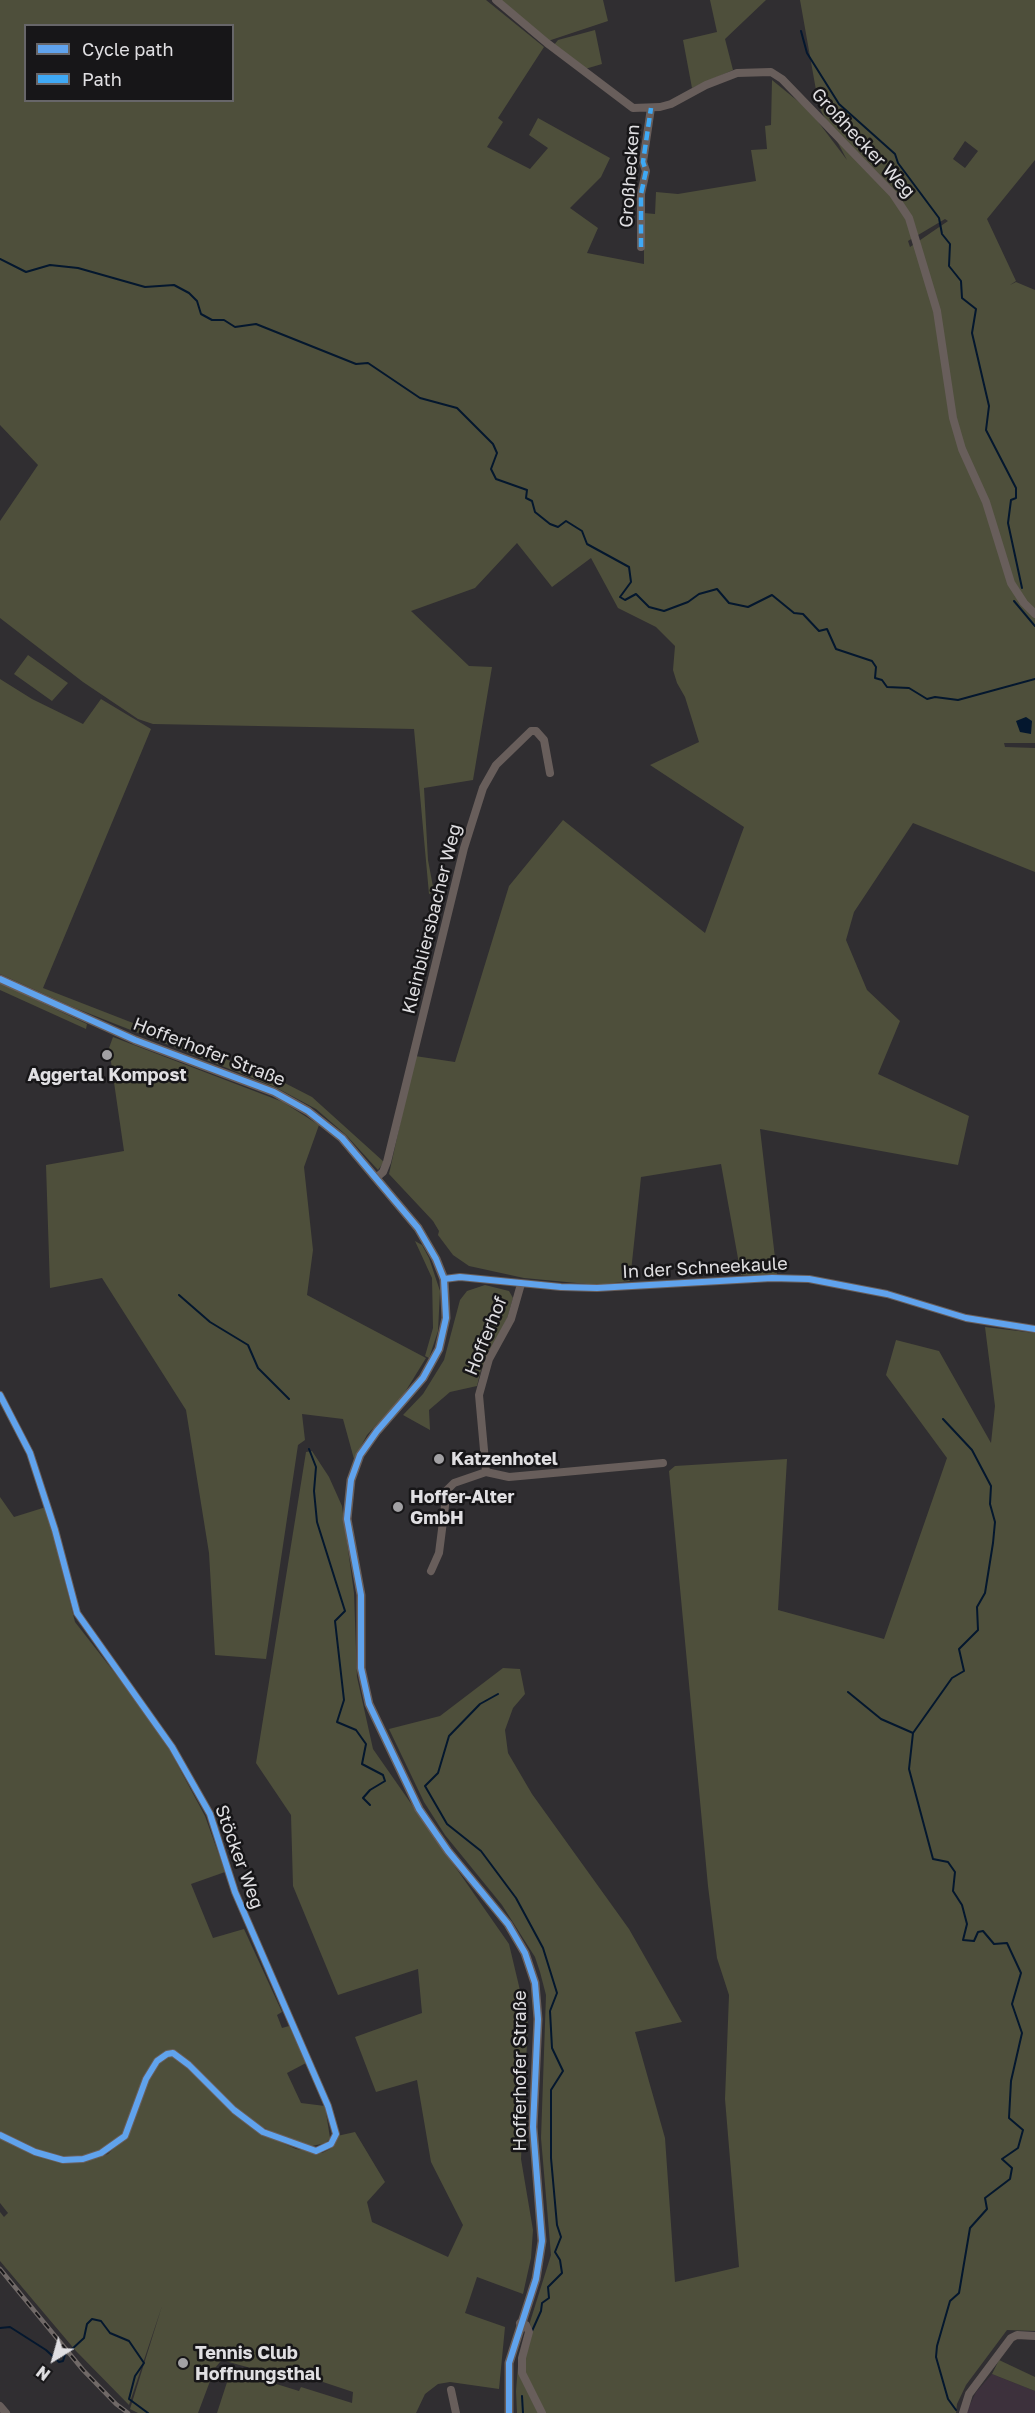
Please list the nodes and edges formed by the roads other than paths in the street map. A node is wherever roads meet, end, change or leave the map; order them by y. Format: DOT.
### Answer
graph roads {
  1 [pos="496,0"];
  2 [pos="651,108"];
  3 [pos="641,247"];
  4 [pos="1035,615"];
  5 [pos="550,773"];
  6 [pos="0,979"];
  7 [pos="376,1178"];
  8 [pos="444,1279"];
  9 [pos="521,1284"];
  10 [pos="1035,1329"];
  11 [pos="0,1395"];
  12 [pos="663,1464"];
  13 [pos="486,1472"];
  14 [pos="431,1571"];
  15 [pos="0,2135"];
  16 [pos="520,2323"];
  17 [pos="1035,2336"];
  18 [pos="451,2390"];
  19 [pos="0,2406"];
  20 [pos="6,2413"];
  21 [pos="456,2413"];
  22 [pos="509,2413"];
  23 [pos="542,2413"];
  24 [pos="963,2413"];
  1 -- 2 [label="street"];
  2 -- 3 [label="street, Großhecken"];
  2 -- 4 [label="street, Großhecker Weg"];
  5 -- 7 [label="street, Kleinbliersbacher Weg"];
  6 -- 7 [label="street, Hofferhofer Straße"];
  7 -- 8 [label="street, Hofferhofer Straße"];
  8 -- 9 [label="street, In der Schneekaule"];
  8 -- 16 [label="street, Hofferhofer Straße"];
  9 -- 10 [label="street, In der Schneekaule"];
  9 -- 13 [label="street, Hofferhof"];
  11 -- 15 [label="street, Stöcker Weg"];
  12 -- 13 [label="street"];
  13 -- 14 [label="street"];
  16 -- 22 [label="street, Hofferhofer Straße"];
  16 -- 23 [label="street"];
  17 -- 24 [label="street"];
  18 -- 21 [label="street"];
  19 -- 20 [label="street"];
}
